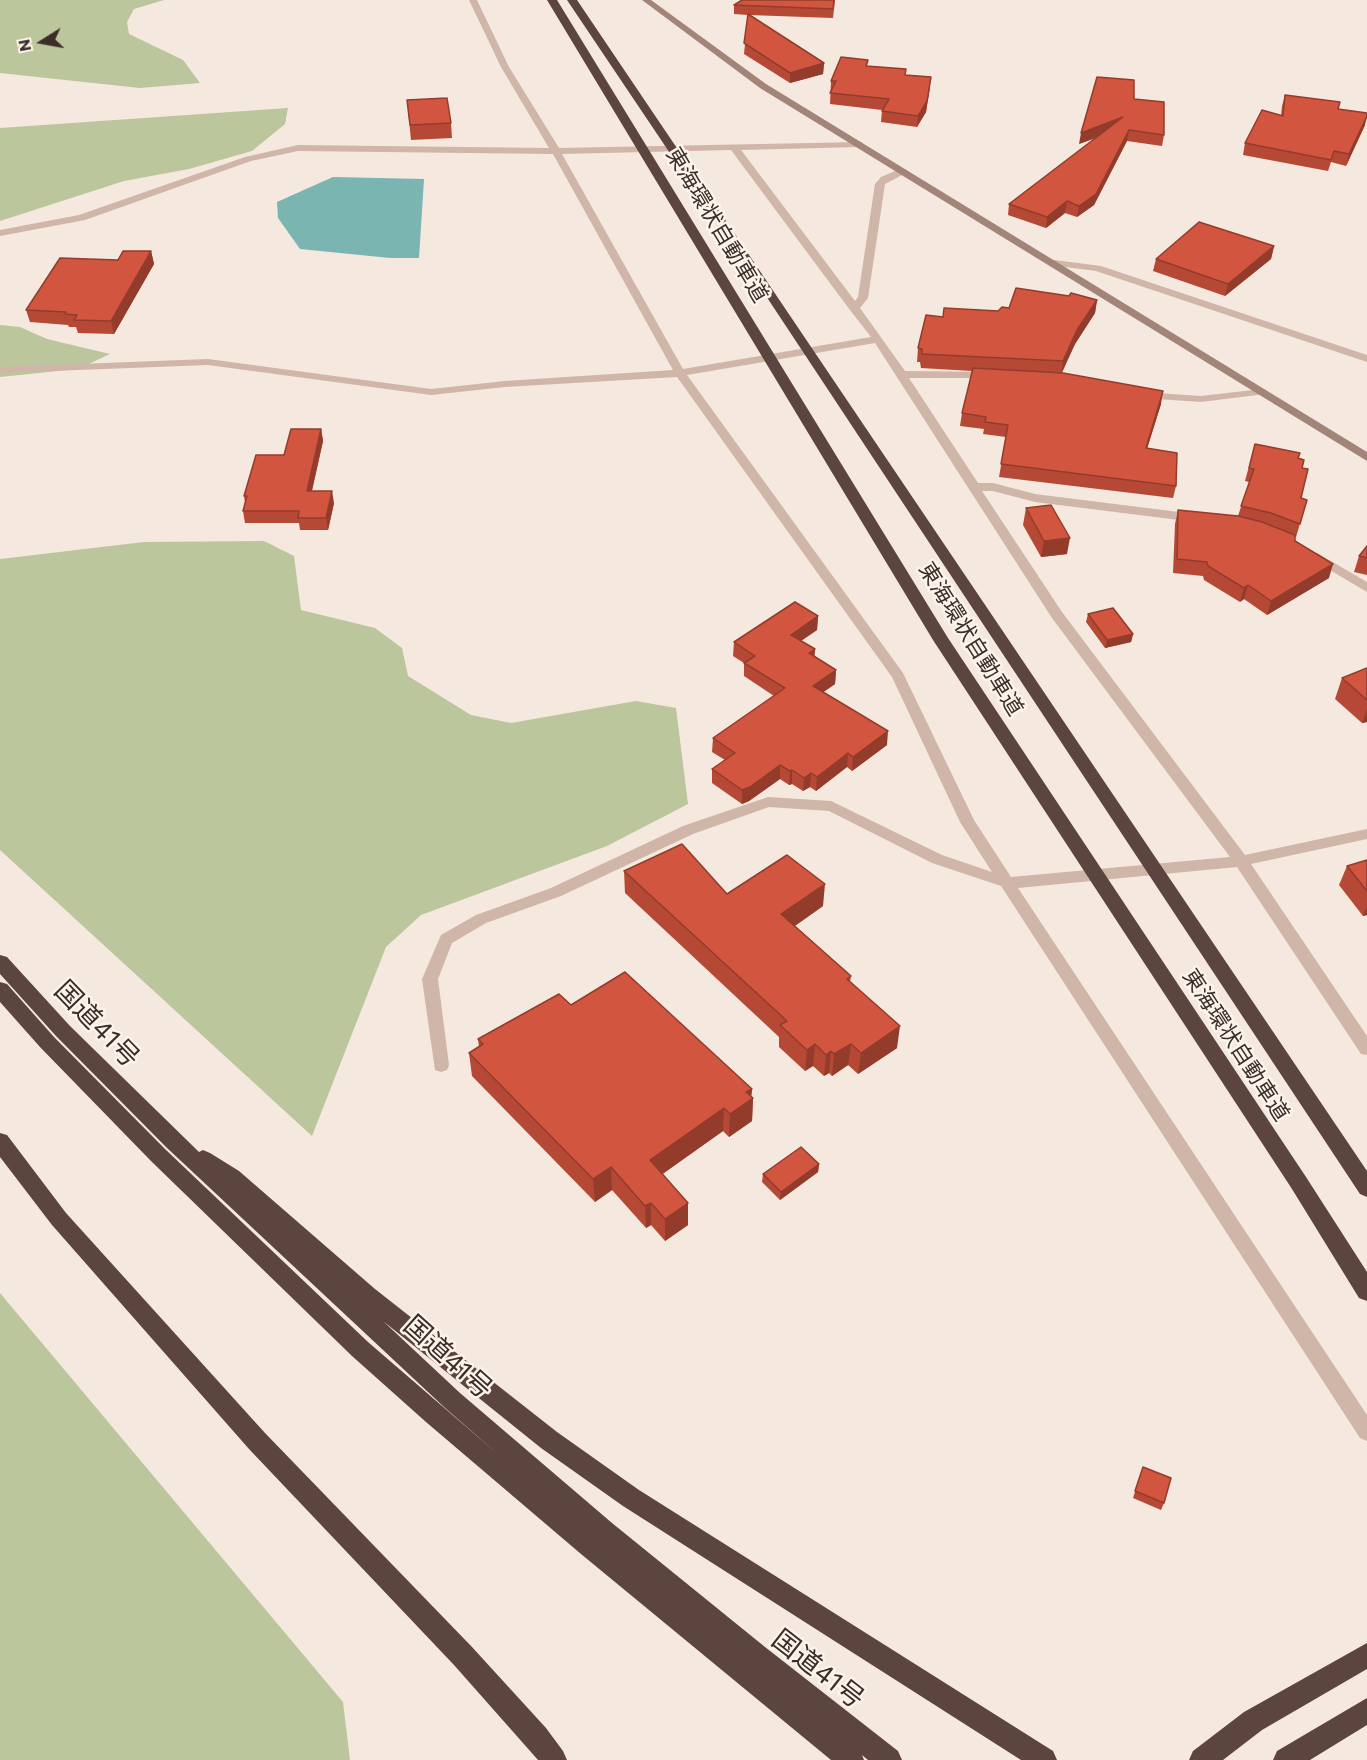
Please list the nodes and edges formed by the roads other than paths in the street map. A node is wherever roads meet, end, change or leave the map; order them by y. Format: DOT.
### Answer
graph roads {
  1 [pos="473,0"];
  2 [pos="552,0"];
  3 [pos="572,0"];
  4 [pos="646,0"];
  5 [pos="859,144"];
  6 [pos="734,147"];
  7 [pos="556,151"];
  8 [pos="903,171"];
  9 [pos="0,234"];
  10 [pos="1054,263"];
  11 [pos="854,308"];
  12 [pos="878,339"];
  13 [pos="1367,359"];
  14 [pos="0,370"];
  15 [pos="680,373"];
  16 [pos="900,375"];
  17 [pos="1007,376"];
  18 [pos="1127,392"];
  19 [pos="1261,392"];
  20 [pos="1367,457"];
  21 [pos="976,487"];
  22 [pos="1204,519"];
  23 [pos="1306,550"];
  24 [pos="1367,588"];
  25 [pos="1367,834"];
  26 [pos="1241,861"];
  27 [pos="1008,883"];
  28 [pos="0,962"];
  29 [pos="0,989"];
  30 [pos="1367,1049"];
  31 [pos="441,1065"];
  32 [pos="0,1141"];
  33 [pos="173,1141"];
  34 [pos="1367,1188"];
  35 [pos="1367,1291"];
  36 [pos="1367,1432"];
  37 [pos="1367,1655"];
  38 [pos="1367,1711"];
  39 [pos="554,1760"];
  40 [pos="851,1760"];
  41 [pos="889,1760"];
  42 [pos="1044,1760"];
  43 [pos="1202,1760"];
  44 [pos="1286,1760"];
  1 -- 7 [label="street"];
  2 -- 35 [label="highway, 東海環状自動車道"];
  3 -- 34 [label="highway, 東海環状自動車道"];
  4 -- 5 [label="street"];
  5 -- 6 [label="street"];
  5 -- 8 [label="street"];
  6 -- 7 [label="street"];
  6 -- 11 [label="street"];
  7 -- 9 [label="street"];
  7 -- 15 [label="street"];
  8 -- 10 [label="street"];
  8 -- 11 [label="street"];
  10 -- 13 [label="street"];
  10 -- 19 [label="street"];
  11 -- 12 [label="street"];
  12 -- 15 [label="street"];
  12 -- 16 [label="street"];
  14 -- 15 [label="street"];
  15 -- 27 [label="street"];
  16 -- 17 [label="street"];
  16 -- 21 [label="street"];
  18 -- 19 [label="street"];
  19 -- 20 [label="street"];
  21 -- 22 [label="street"];
  21 -- 26 [label="street"];
  23 -- 24 [label="street"];
  25 -- 26 [label="street"];
  26 -- 27 [label="street"];
  26 -- 30 [label="street"];
  27 -- 31 [label="street"];
  27 -- 36 [label="street"];
  28 -- 33 [label="highway, 国道41号"];
  29 -- 40 [label="highway, 国道41号"];
  32 -- 39 [label="highway"];
  33 -- 41 [label="highway, 国道41号"];
  33 -- 42 [label="highway"];
  37 -- 43 [label="highway"];
  38 -- 44 [label="highway"];
}
